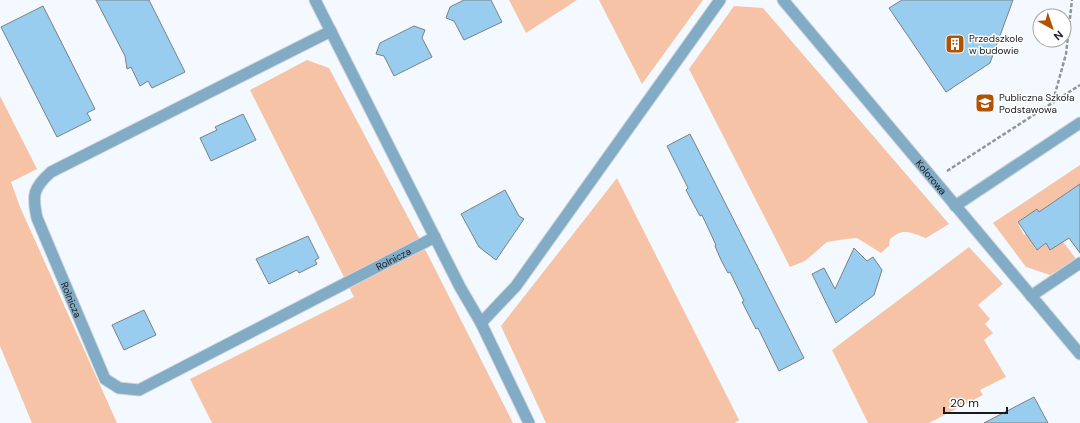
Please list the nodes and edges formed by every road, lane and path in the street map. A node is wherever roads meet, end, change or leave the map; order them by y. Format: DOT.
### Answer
graph roads {
  1 [pos="315,0"];
  2 [pos="720,0"];
  3 [pos="783,0"];
  4 [pos="1072,0"];
  5 [pos="331,31"];
  6 [pos="1080,85"];
  7 [pos="1053,102"];
  8 [pos="1080,123"];
  9 [pos="933,180"];
  10 [pos="955,206"];
  11 [pos="435,237"];
  12 [pos="1080,263"];
  13 [pos="1031,296"];
  14 [pos="481,323"];
  15 [pos="1080,354"];
  16 [pos="529,423"];
  1 -- 5 [label="street"];
  2 -- 14 [label="street"];
  3 -- 9 [label="street, Kolorowa"];
  4 -- 7 [label="path"];
  5 -- 11 [label="street"];
  5 -- 11 [label="street, Rolnicza"];
  6 -- 7 [label="path"];
  7 -- 9 [label="path"];
  8 -- 10 [label="street"];
  9 -- 10 [label="street, Kolorowa"];
  10 -- 13 [label="street, Kolorowa"];
  11 -- 14 [label="street"];
  12 -- 13 [label="street"];
  13 -- 15 [label="street, Kolorowa"];
  14 -- 16 [label="street"];
}
